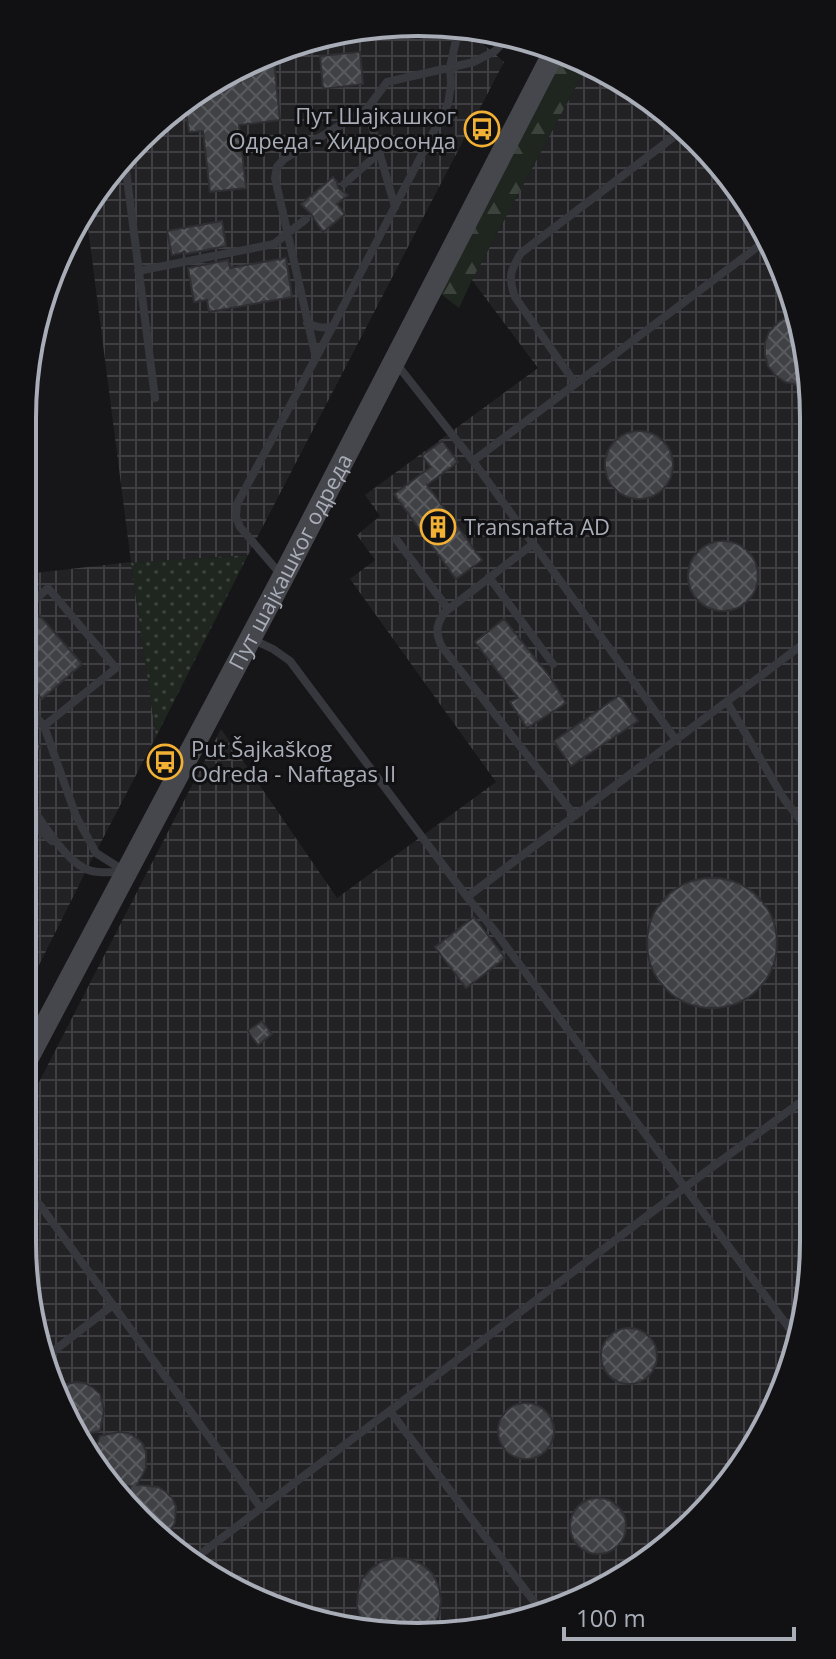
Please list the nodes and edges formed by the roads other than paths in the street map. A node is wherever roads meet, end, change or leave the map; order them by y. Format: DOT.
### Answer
graph roads {
  1 [pos="457,38"];
  2 [pos="501,45"];
  3 [pos="550,60"];
  4 [pos="450,67"];
  5 [pos="367,109"];
  6 [pos="675,136"];
  7 [pos="380,152"];
  8 [pos="126,172"];
  9 [pos="344,184"];
  10 [pos="395,207"];
  11 [pos="306,219"];
  12 [pos="287,235"];
  13 [pos="759,246"];
  14 [pos="138,271"];
  15 [pos="307,323"];
  16 [pos="333,326"];
  17 [pos="316,358"];
  18 [pos="394,360"];
  19 [pos="575,383"];
  20 [pos="155,398"];
  21 [pos="473,461"];
  22 [pos="396,539"];
  23 [pos="533,544"];
  24 [pos="283,577"];
  25 [pos="489,577"];
  26 [pos="36,599"];
  27 [pos="448,609"];
  28 [pos="250,639"];
  29 [pos="800,646"];
  30 [pos="553,664"];
  31 [pos="727,702"];
  32 [pos="36,716"];
  33 [pos="44,726"];
  34 [pos="676,740"];
  35 [pos="36,813"];
  36 [pos="575,816"];
  37 [pos="800,820"];
  38 [pos="36,828"];
  39 [pos="67,855"];
  40 [pos="127,872"];
  41 [pos="467,897"];
  42 [pos="36,1043"];
  43 [pos="800,1103"];
  44 [pos="684,1188"];
  45 [pos="40,1205"];
  46 [pos="113,1305"];
  47 [pos="790,1329"];
  48 [pos="52,1352"];
  49 [pos="390,1411"];
  50 [pos="261,1508"];
  51 [pos="200,1555"];
  52 [pos="536,1604"];
  1 -- 4 [label="lane"];
  2 -- 4 [label="lane"];
  3 -- 18 [label="street, Пут шајкашког одреда"];
  4 -- 5 [label="lane"];
  4 -- 10 [label="lane"];
  5 -- 7 [label="lane"];
  5 -- 12 [label="lane"];
  6 -- 19 [label="lane"];
  7 -- 9 [label="lane"];
  7 -- 10 [label="lane"];
  8 -- 14 [label="lane"];
  10 -- 16 [label="lane"];
  11 -- 12 [label="lane"];
  12 -- 14 [label="lane"];
  12 -- 15 [label="lane"];
  13 -- 19 [label="lane"];
  14 -- 20 [label="lane"];
  15 -- 16 [label="lane"];
  15 -- 17 [label="lane"];
  16 -- 17 [label="lane"];
  17 -- 24 [label="lane"];
  18 -- 21 [label="lane"];
  18 -- 24 [label="street, Пут шајкашког одреда"];
  19 -- 21 [label="lane"];
  21 -- 23 [label="lane"];
  22 -- 27 [label="lane"];
  23 -- 25 [label="lane"];
  23 -- 34 [label="lane"];
  24 -- 28 [label="street, Пут шајкашког одреда"];
  25 -- 27 [label="lane"];
  25 -- 30 [label="lane"];
  26 -- 33 [label="lane"];
  27 -- 36 [label="lane"];
  28 -- 40 [label="street, Пут шајкашког одреда"];
  28 -- 41 [label="lane"];
  29 -- 31 [label="lane"];
  31 -- 34 [label="lane"];
  31 -- 37 [label="lane"];
  32 -- 33 [label="lane"];
  33 -- 40 [label="lane"];
  34 -- 36 [label="lane"];
  35 -- 39 [label="lane"];
  36 -- 41 [label="lane"];
  38 -- 39 [label="lane"];
  39 -- 40 [label="lane"];
  40 -- 42 [label="street, Пут шајкашког одреда"];
  41 -- 44 [label="lane"];
  43 -- 44 [label="lane"];
  44 -- 47 [label="lane"];
  44 -- 49 [label="lane"];
  45 -- 46 [label="lane"];
  46 -- 48 [label="lane"];
  46 -- 50 [label="lane"];
  49 -- 50 [label="lane"];
  49 -- 52 [label="lane"];
  50 -- 51 [label="lane"];
}
